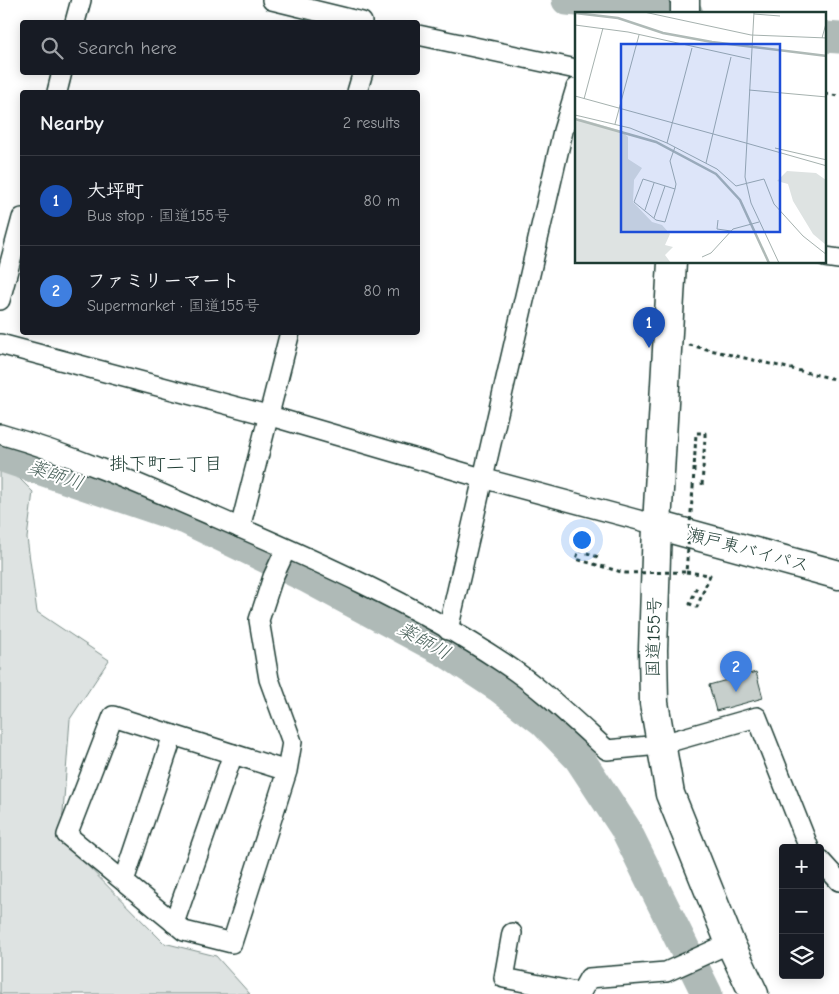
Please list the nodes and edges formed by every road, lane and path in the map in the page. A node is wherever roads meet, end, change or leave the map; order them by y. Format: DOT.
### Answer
graph roads {
  1 [pos="81,0"];
  2 [pos="272,0"];
  3 [pos="76,20"];
  4 [pos="354,20"];
  5 [pos="420,35"];
  6 [pos="575,69"];
  7 [pos="61,75"];
  8 [pos="362,75"];
  9 [pos="58,90"];
  10 [pos="358,90"];
  11 [pos="575,91"];
  12 [pos="826,94"];
  13 [pos="839,96"];
  14 [pos="20,225"];
  15 [pos="826,257"];
  16 [pos="839,259"];
  17 [pos="672,264"];
  18 [pos="0,300"];
  19 [pos="289,335"];
  20 [pos="0,344"];
  21 [pos="695,346"];
  22 [pos="839,380"];
  23 [pos="267,414"];
  24 [pos="0,434"];
  25 [pos="482,478"];
  26 [pos="702,486"];
  27 [pos="658,517"];
  28 [pos="240,528"];
  29 [pos="286,549"];
  30 [pos="598,556"];
  31 [pos="839,556"];
  32 [pos="686,572"];
  33 [pos="839,576"];
  34 [pos="698,584"];
  35 [pos="448,630"];
  36 [pos="173,735"];
  37 [pos="659,745"];
  38 [pos="233,754"];
  39 [pos="287,771"];
  40 [pos="807,844"];
  41 [pos="824,864"];
  42 [pos="124,881"];
  43 [pos="839,881"];
  44 [pos="174,923"];
  45 [pos="512,933"];
  46 [pos="730,943"];
  47 [pos="581,993"];
  48 [pos="754,994"];
  1 -- 3 [label="street"];
  2 -- 4 [label="street"];
  5 -- 6 [label="street"];
  7 -- 9 [label="street"];
  8 -- 10 [label="street"];
  11 -- 25 [label="street"];
  12 -- 13 [label="path"];
  14 -- 18 [label="street"];
  15 -- 16 [label="street"];
  17 -- 27 [label="highway, 国道155号"];
  19 -- 23 [label="street"];
  20 -- 23 [label="street"];
  21 -- 22 [label="path"];
  23 -- 25 [label="street"];
  23 -- 28 [label="street"];
  24 -- 28 [label="street"];
  25 -- 27 [label="street"];
  25 -- 35 [label="street"];
  26 -- 32 [label="path, bridge"];
  27 -- 31 [label="highway, 瀬戸東バイパス"];
  27 -- 33 [label="highway, 瀬戸東バイパス"];
  27 -- 37 [label="highway, 国道155号"];
  28 -- 29 [label="street"];
  29 -- 35 [label="street"];
  29 -- 39 [label="street"];
  30 -- 32 [label="path, bridge"];
  32 -- 34 [label="path"];
  35 -- 37 [label="street"];
  36 -- 38 [label="street"];
  36 -- 42 [label="street"];
  36 -- 42 [label="street"];
  37 -- 40 [label="street"];
  37 -- 46 [label="highway, 国道155号"];
  38 -- 39 [label="street"];
  38 -- 44 [label="street"];
  39 -- 44 [label="street"];
  41 -- 43 [label="street"];
  42 -- 44 [label="street"];
  45 -- 47 [label="street"];
  46 -- 47 [label="street"];
  46 -- 48 [label="highway, 国道155号"];
}
